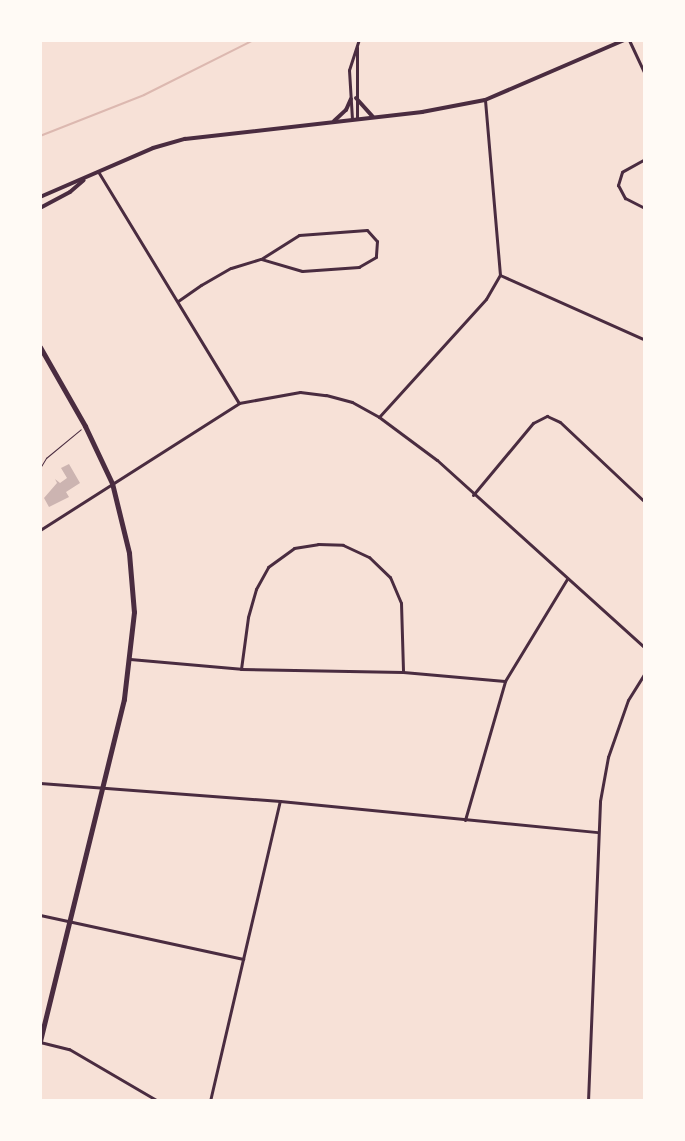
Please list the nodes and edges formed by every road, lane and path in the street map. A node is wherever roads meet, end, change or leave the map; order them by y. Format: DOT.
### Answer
graph roads {
  1 [pos="626,40"];
  2 [pos="358,42"];
  3 [pos="645,75"];
  4 [pos="354,98"];
  5 [pos="485,100"];
  6 [pos="374,118"];
  7 [pos="355,119"];
  8 [pos="332,122"];
  9 [pos="645,159"];
  10 [pos="99,173"];
  11 [pos="84,180"];
  12 [pos="40,197"];
  13 [pos="40,208"];
  14 [pos="645,208"];
  15 [pos="261,259"];
  16 [pos="500,275"];
  17 [pos="178,301"];
  18 [pos="645,340"];
  19 [pos="40,347"];
  20 [pos="239,403"];
  21 [pos="379,417"];
  22 [pos="85,426"];
  23 [pos="40,468"];
  24 [pos="112,483"];
  25 [pos="473,495"];
  26 [pos="645,502"];
  27 [pos="40,530"];
  28 [pos="568,578"];
  29 [pos="645,648"];
  30 [pos="130,659"];
  31 [pos="241,669"];
  32 [pos="403,672"];
  33 [pos="645,673"];
  34 [pos="505,681"];
  35 [pos="40,783"];
  36 [pos="103,787"];
  37 [pos="280,801"];
  38 [pos="465,820"];
  39 [pos="597,832"];
  40 [pos="40,915"];
  41 [pos="72,919"];
  42 [pos="243,959"];
  43 [pos="40,1042"];
  44 [pos="158,1101"];
  45 [pos="210,1101"];
  46 [pos="588,1101"];
  1 -- 3 [label="street"];
  1 -- 5 [label="main road"];
  2 -- 4 [label="street"];
  4 -- 6 [label="main road"];
  4 -- 7 [label="street"];
  4 -- 8 [label="main road"];
  5 -- 6 [label="main road"];
  5 -- 16 [label="street"];
  6 -- 7 [label="main road"];
  7 -- 8 [label="main road"];
  8 -- 10 [label="main road"];
  9 -- 14 [label="street"];
  10 -- 11 [label="main road"];
  10 -- 17 [label="street"];
  11 -- 12 [label="main road"];
  11 -- 13 [label="main road"];
  15 -- 15 [label="street"];
  15 -- 17 [label="street"];
  16 -- 18 [label="street"];
  16 -- 21 [label="street"];
  17 -- 20 [label="street"];
  19 -- 22 [label="highway"];
  20 -- 21 [label="street"];
  20 -- 24 [label="street"];
  21 -- 25 [label="street"];
  22 -- 23 [label="lane"];
  22 -- 24 [label="highway"];
  24 -- 27 [label="street"];
  24 -- 30 [label="highway"];
  25 -- 26 [label="street"];
  25 -- 28 [label="street"];
  28 -- 29 [label="street"];
  28 -- 34 [label="street"];
  30 -- 31 [label="street"];
  30 -- 36 [label="highway"];
  31 -- 32 [label="street"];
  31 -- 32 [label="street"];
  32 -- 34 [label="street"];
  33 -- 39 [label="street"];
  34 -- 38 [label="street"];
  35 -- 36 [label="street"];
  36 -- 37 [label="street"];
  36 -- 41 [label="highway"];
  37 -- 38 [label="street"];
  37 -- 42 [label="street"];
  38 -- 39 [label="street"];
  39 -- 46 [label="street"];
  40 -- 41 [label="street"];
  41 -- 42 [label="street"];
  41 -- 43 [label="highway"];
  42 -- 45 [label="street"];
  43 -- 44 [label="street"];
}
